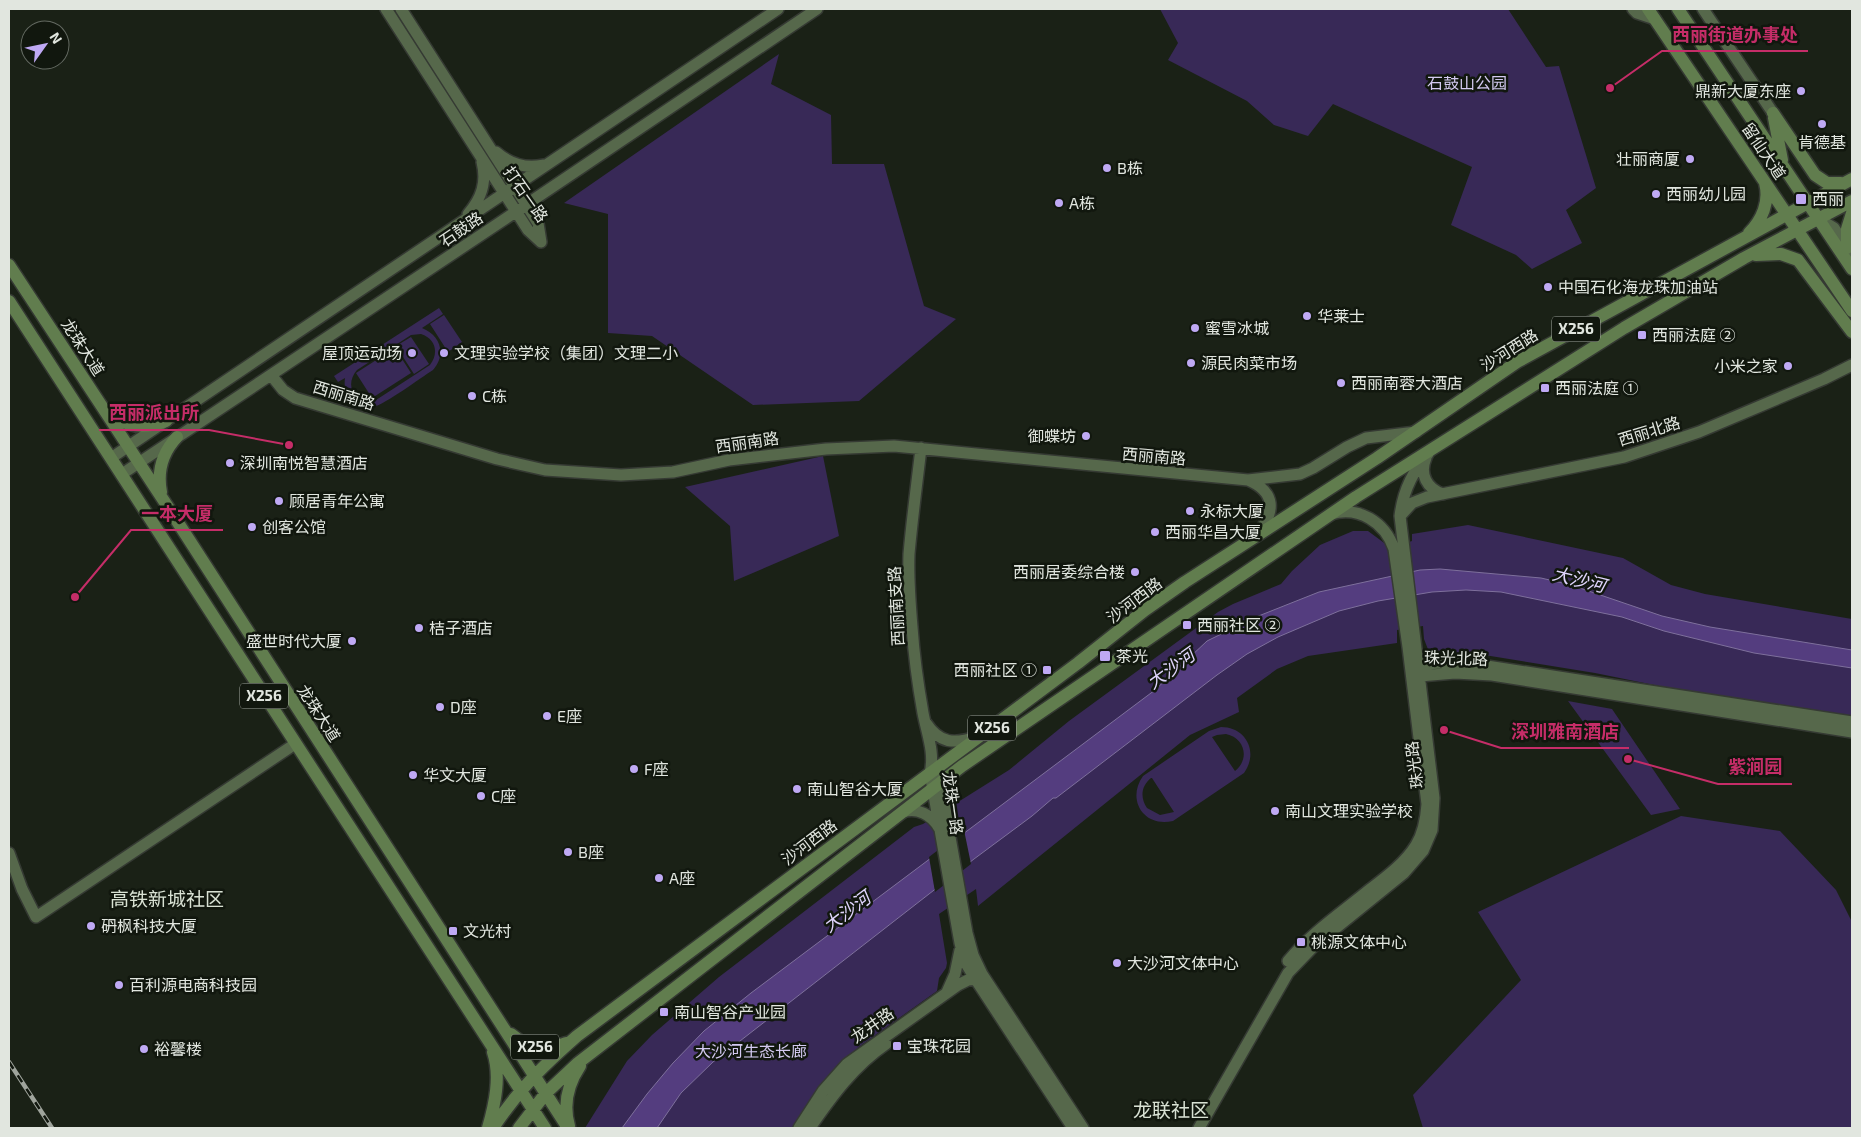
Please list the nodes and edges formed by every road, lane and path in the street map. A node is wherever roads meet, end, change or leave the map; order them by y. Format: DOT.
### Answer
graph roads {
  1 [pos="386,9"];
  2 [pos="401,9"];
  3 [pos="778,9"];
  4 [pos="817,9"];
  5 [pos="1633,9"];
  6 [pos="1678,9"];
  7 [pos="1703,9"];
  8 [pos="1652,14"];
  9 [pos="1773,113"];
  10 [pos="490,148"];
  11 [pos="478,151"];
  12 [pos="552,162"];
  13 [pos="1783,165"];
  14 [pos="1762,176"];
  15 [pos="1848,181"];
  16 [pos="515,187"];
  17 [pos="505,194"];
  18 [pos="1852,201"];
  19 [pos="1808,203"];
  20 [pos="526,205"];
  21 [pos="516,212"];
  22 [pos="1852,213"];
  23 [pos="1787,214"];
  24 [pos="1819,219"];
  25 [pos="453,228"];
  26 [pos="1798,230"];
  27 [pos="1744,238"];
  28 [pos="1850,252"];
  29 [pos="1744,258"];
  30 [pos="9,265"];
  31 [pos="1852,269"];
  32 [pos="9,301"];
  33 [pos="1849,306"];
  34 [pos="1852,324"];
  35 [pos="1852,332"];
  36 [pos="1852,365"];
  37 [pos="271,375"];
  38 [pos="101,405"];
  39 [pos="166,421"];
  40 [pos="1416,432"];
  41 [pos="176,437"];
  42 [pos="1438,445"];
  43 [pos="128,446"];
  44 [pos="921,448"];
  45 [pos="1427,454"];
  46 [pos="111,458"];
  47 [pos="139,462"];
  48 [pos="122,474"];
  49 [pos="1248,480"];
  50 [pos="1443,494"];
  51 [pos="166,504"];
  52 [pos="1329,515"];
  53 [pos="1400,516"];
  54 [pos="1249,542"];
  55 [pos="1398,548"];
  56 [pos="1417,671"];
  57 [pos="925,720"];
  58 [pos="1852,722"];
  59 [pos="1852,732"];
  60 [pos="981,736"];
  61 [pos="295,744"];
  62 [pos="933,767"];
  63 [pos="937,786"];
  64 [pos="903,812"];
  65 [pos="940,832"];
  66 [pos="9,852"];
  67 [pos="960,943"];
  68 [pos="980,982"];
  69 [pos="943,996"];
  70 [pos="501,1021"];
  71 [pos="577,1036"];
  72 [pos="490,1042"];
  73 [pos="588,1056"];
  74 [pos="534,1074"];
  75 [pos="521,1090"];
  76 [pos="546,1093"];
  77 [pos="533,1109"];
  78 [pos="488,1128"];
  79 [pos="493,1128"];
  80 [pos="519,1128"];
  81 [pos="545,1128"];
  82 [pos="569,1128"];
  83 [pos="798,1128"];
  84 [pos="810,1128"];
  85 [pos="1073,1128"];
  86 [pos="1083,1128"];
  87 [pos="1190,1128"];
  88 [pos="1199,1128"];
  1 -- 11 [label="street, 打石一路"];
  2 -- 10 [label="street, 打石一路"];
  3 -- 12 [label="street, 石鼓路"];
  4 -- 20 [label="street, 石鼓路"];
  5 -- 8 [label="street"];
  6 -- 13 [label="main road, 留仙大道"];
  7 -- 9 [label="street"];
  8 -- 14 [label="main road, 留仙大道"];
  9 -- 13 [label="main road"];
  9 -- 15 [label="main road"];
  10 -- 12 [label="street"];
  10 -- 16 [label="street, 打石一路"];
  11 -- 17 [label="street, 打石一路"];
  11 -- 25 [label="street"];
  12 -- 16 [label="street, 石鼓路"];
  13 -- 19 [label="main road, 留仙大道"];
  14 -- 23 [label="main road, 留仙大道"];
  14 -- 27 [label="main road"];
  15 -- 19 [label="main road, 沙河西路 / X256"];
  16 -- 17 [label="street, 石鼓路"];
  16 -- 20 [label="street, 打石一路"];
  17 -- 21 [label="street, 打石一路"];
  17 -- 25 [label="street, 石鼓路"];
  18 -- 24 [label="main road, 沙河西路 / X256"];
  19 -- 23 [label="main road, 沙河西路 / X256"];
  19 -- 24 [label="main road, 留仙大道"];
  20 -- 21 [label="street, 石鼓路"];
  20 -- 21 [label="street, 打石一路"];
  21 -- 37 [label="street, 石鼓路"];
  22 -- 28 [label="main road"];
  23 -- 26 [label="main road, 留仙大道"];
  23 -- 27 [label="main road, 沙河西路 / X256"];
  24 -- 26 [label="main road, 沙河西路 / X256"];
  24 -- 28 [label="street"];
  24 -- 31 [label="main road, 留仙大道"];
  25 -- 39 [label="street, 石鼓路"];
  26 -- 29 [label="main road, 沙河西路 / X256"];
  26 -- 33 [label="main road, 留仙大道"];
  27 -- 40 [label="main road, 沙河西路 / X256"];
  29 -- 35 [label="main road"];
  29 -- 42 [label="main road, 沙河西路 / X256"];
  30 -- 38 [label="main road, 龙珠大道 / X256"];
  32 -- 46 [label="main road, X256"];
  33 -- 34 [label="street"];
  36 -- 50 [label="street, 西丽北路"];
  37 -- 41 [label="street, 石鼓路"];
  37 -- 44 [label="street, 西丽南路"];
  38 -- 39 [label="main road"];
  38 -- 43 [label="main road, 龙珠大道 / X256"];
  39 -- 43 [label="street, 石鼓路"];
  40 -- 49 [label="street, 西丽南路"];
  40 -- 54 [label="main road, 沙河西路 / X256"];
  41 -- 47 [label="street, 石鼓路"];
  41 -- 51 [label="main road"];
  42 -- 45 [label="street, 珠光路"];
  42 -- 52 [label="main road, 沙河西路 / X256"];
  43 -- 46 [label="street, 石鼓路"];
  43 -- 47 [label="main road, 龙珠大道 / X256"];
  44 -- 49 [label="street, 西丽南路"];
  44 -- 57 [label="street, 西丽南支路"];
  45 -- 50 [label="street"];
  45 -- 53 [label="street, 珠光路"];
  46 -- 48 [label="main road, X256"];
  47 -- 48 [label="street, 石鼓路"];
  47 -- 51 [label="main road, 龙珠大道 / X256"];
  48 -- 61 [label="main road, X256"];
  49 -- 54 [label="street"];
  50 -- 53 [label="street, 西丽北路"];
  51 -- 70 [label="main road, 龙珠大道 / X256"];
  52 -- 55 [label="street, 珠光路"];
  52 -- 63 [label="main road, 沙河西路 / X256"];
  53 -- 55 [label="street, 珠光路"];
  54 -- 60 [label="main road, 沙河西路 / X256"];
  55 -- 56 [label="street, 珠光路"];
  56 -- 58 [label="street, 珠光北路"];
  56 -- 59 [label="street, 珠光北路"];
  56 -- 87 [label="street, 珠光路"];
  56 -- 88 [label="street, 珠光路"];
  57 -- 60 [label="street"];
  57 -- 62 [label="street, 西丽南支路"];
  60 -- 62 [label="main road, 沙河西路 / X256"];
  61 -- 66 [label="street"];
  61 -- 72 [label="main road, X256"];
  62 -- 63 [label="street, 龙珠一路"];
  62 -- 71 [label="main road, 沙河西路 / X256"];
  63 -- 64 [label="main road, 沙河西路 / X256"];
  63 -- 65 [label="street, 龙珠一路"];
  63 -- 68 [label="street, 龙珠一路"];
  64 -- 65 [label="street"];
  64 -- 73 [label="main road, 沙河西路 / X256"];
  65 -- 67 [label="street, 龙珠一路"];
  67 -- 68 [label="street, 龙珠一路"];
  67 -- 69 [label="street"];
  68 -- 69 [label="street, 龙井路"];
  68 -- 84 [label="street, 龙井路"];
  68 -- 85 [label="street, 龙珠一路"];
  68 -- 86 [label="street, 龙珠一路"];
  69 -- 83 [label="street, 龙井路"];
  70 -- 71 [label="main road, X256"];
  70 -- 74 [label="main road, 龙珠大道 / X256"];
  71 -- 74 [label="main road, 沙河西路"];
  72 -- 75 [label="main road, X256"];
  72 -- 78 [label="main road"];
  73 -- 76 [label="main road, 沙河西路 / X256"];
  73 -- 82 [label="main road"];
  74 -- 75 [label="main road, 沙河西路"];
  74 -- 76 [label="main road, 龙珠大道 / X256"];
  75 -- 77 [label="main road, X256"];
  75 -- 79 [label="main road, 沙河西路"];
  76 -- 77 [label="main road, 沙河西路 / X256"];
  76 -- 82 [label="main road, 龙珠大道"];
  77 -- 80 [label="main road, 沙河西路"];
  77 -- 81 [label="main road"];
}
